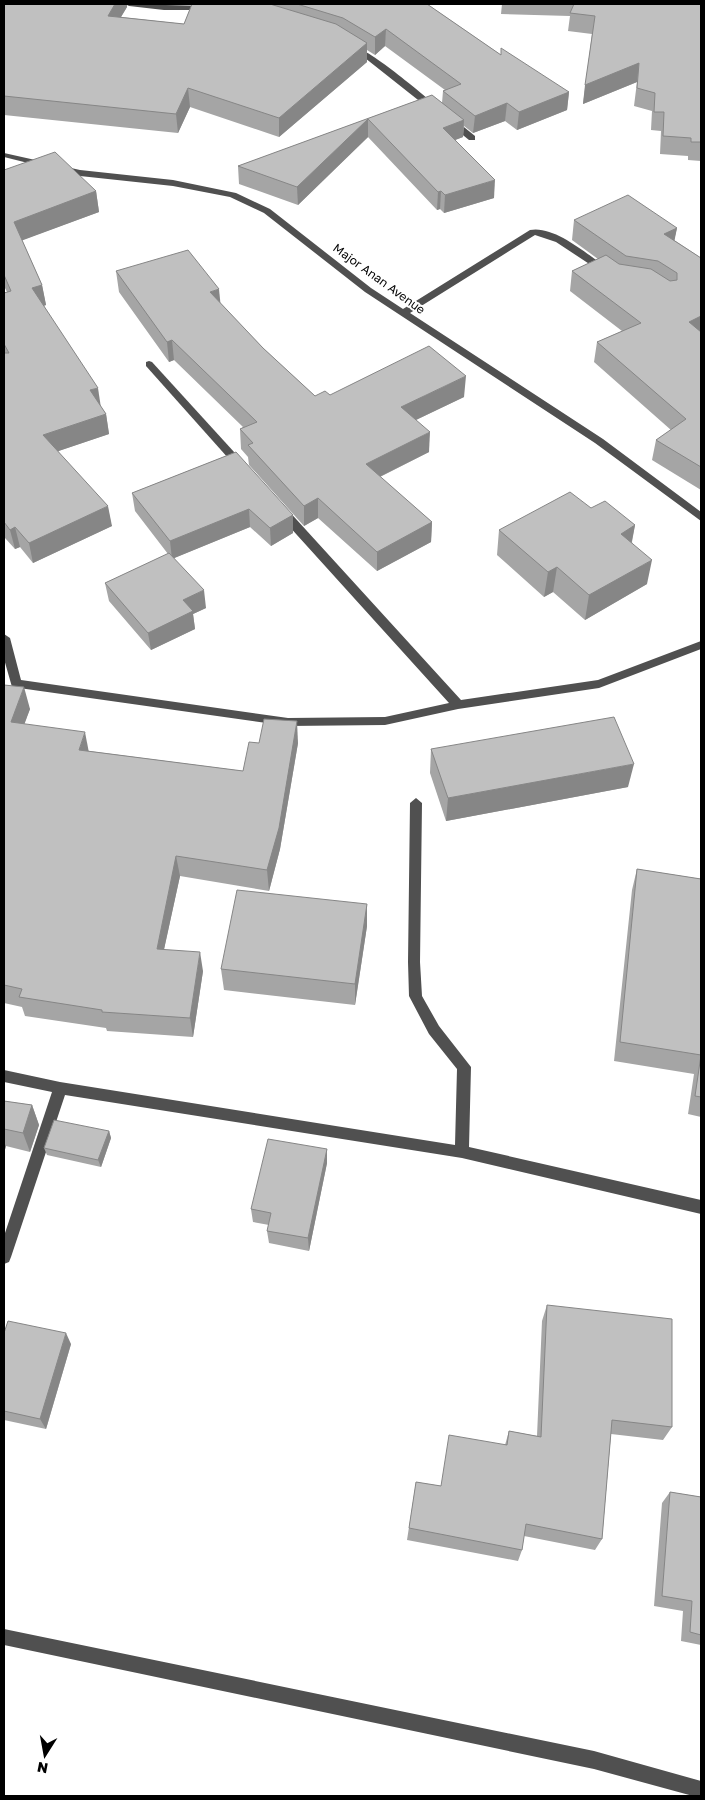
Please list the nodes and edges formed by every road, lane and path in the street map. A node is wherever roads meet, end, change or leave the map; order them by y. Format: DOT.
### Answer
graph roads {
  1 [pos="129,4"];
  2 [pos="213,8"];
  3 [pos="347,44"];
  4 [pos="472,138"];
  5 [pos="4,155"];
  6 [pos="610,274"];
  7 [pos="403,314"];
  8 [pos="149,364"];
  9 [pos="250,476"];
  10 [pos="277,505"];
  11 [pos="701,517"];
  12 [pos="4,638"];
  13 [pos="701,645"];
  14 [pos="10,684"];
  15 [pos="458,705"];
  16 [pos="416,803"];
  17 [pos="4,1076"];
  18 [pos="60,1088"];
  19 [pos="462,1152"];
  20 [pos="701,1207"];
  21 [pos="4,1257"];
  22 [pos="4,1637"];
  23 [pos="701,1790"];
  1 -- 2 [label="street"];
  3 -- 4 [label="street"];
  5 -- 7 [label="street, Major Anan Avenue"];
  6 -- 7 [label="street"];
  7 -- 11 [label="street, Major Anan Avenue"];
  8 -- 9 [label="street"];
  10 -- 15 [label="street"];
  12 -- 14 [label="street"];
  13 -- 15 [label="street"];
  14 -- 15 [label="street"];
  16 -- 19 [label="street"];
  17 -- 18 [label="street"];
  18 -- 19 [label="street"];
  18 -- 21 [label="street"];
  19 -- 20 [label="street"];
  22 -- 23 [label="street"];
}
